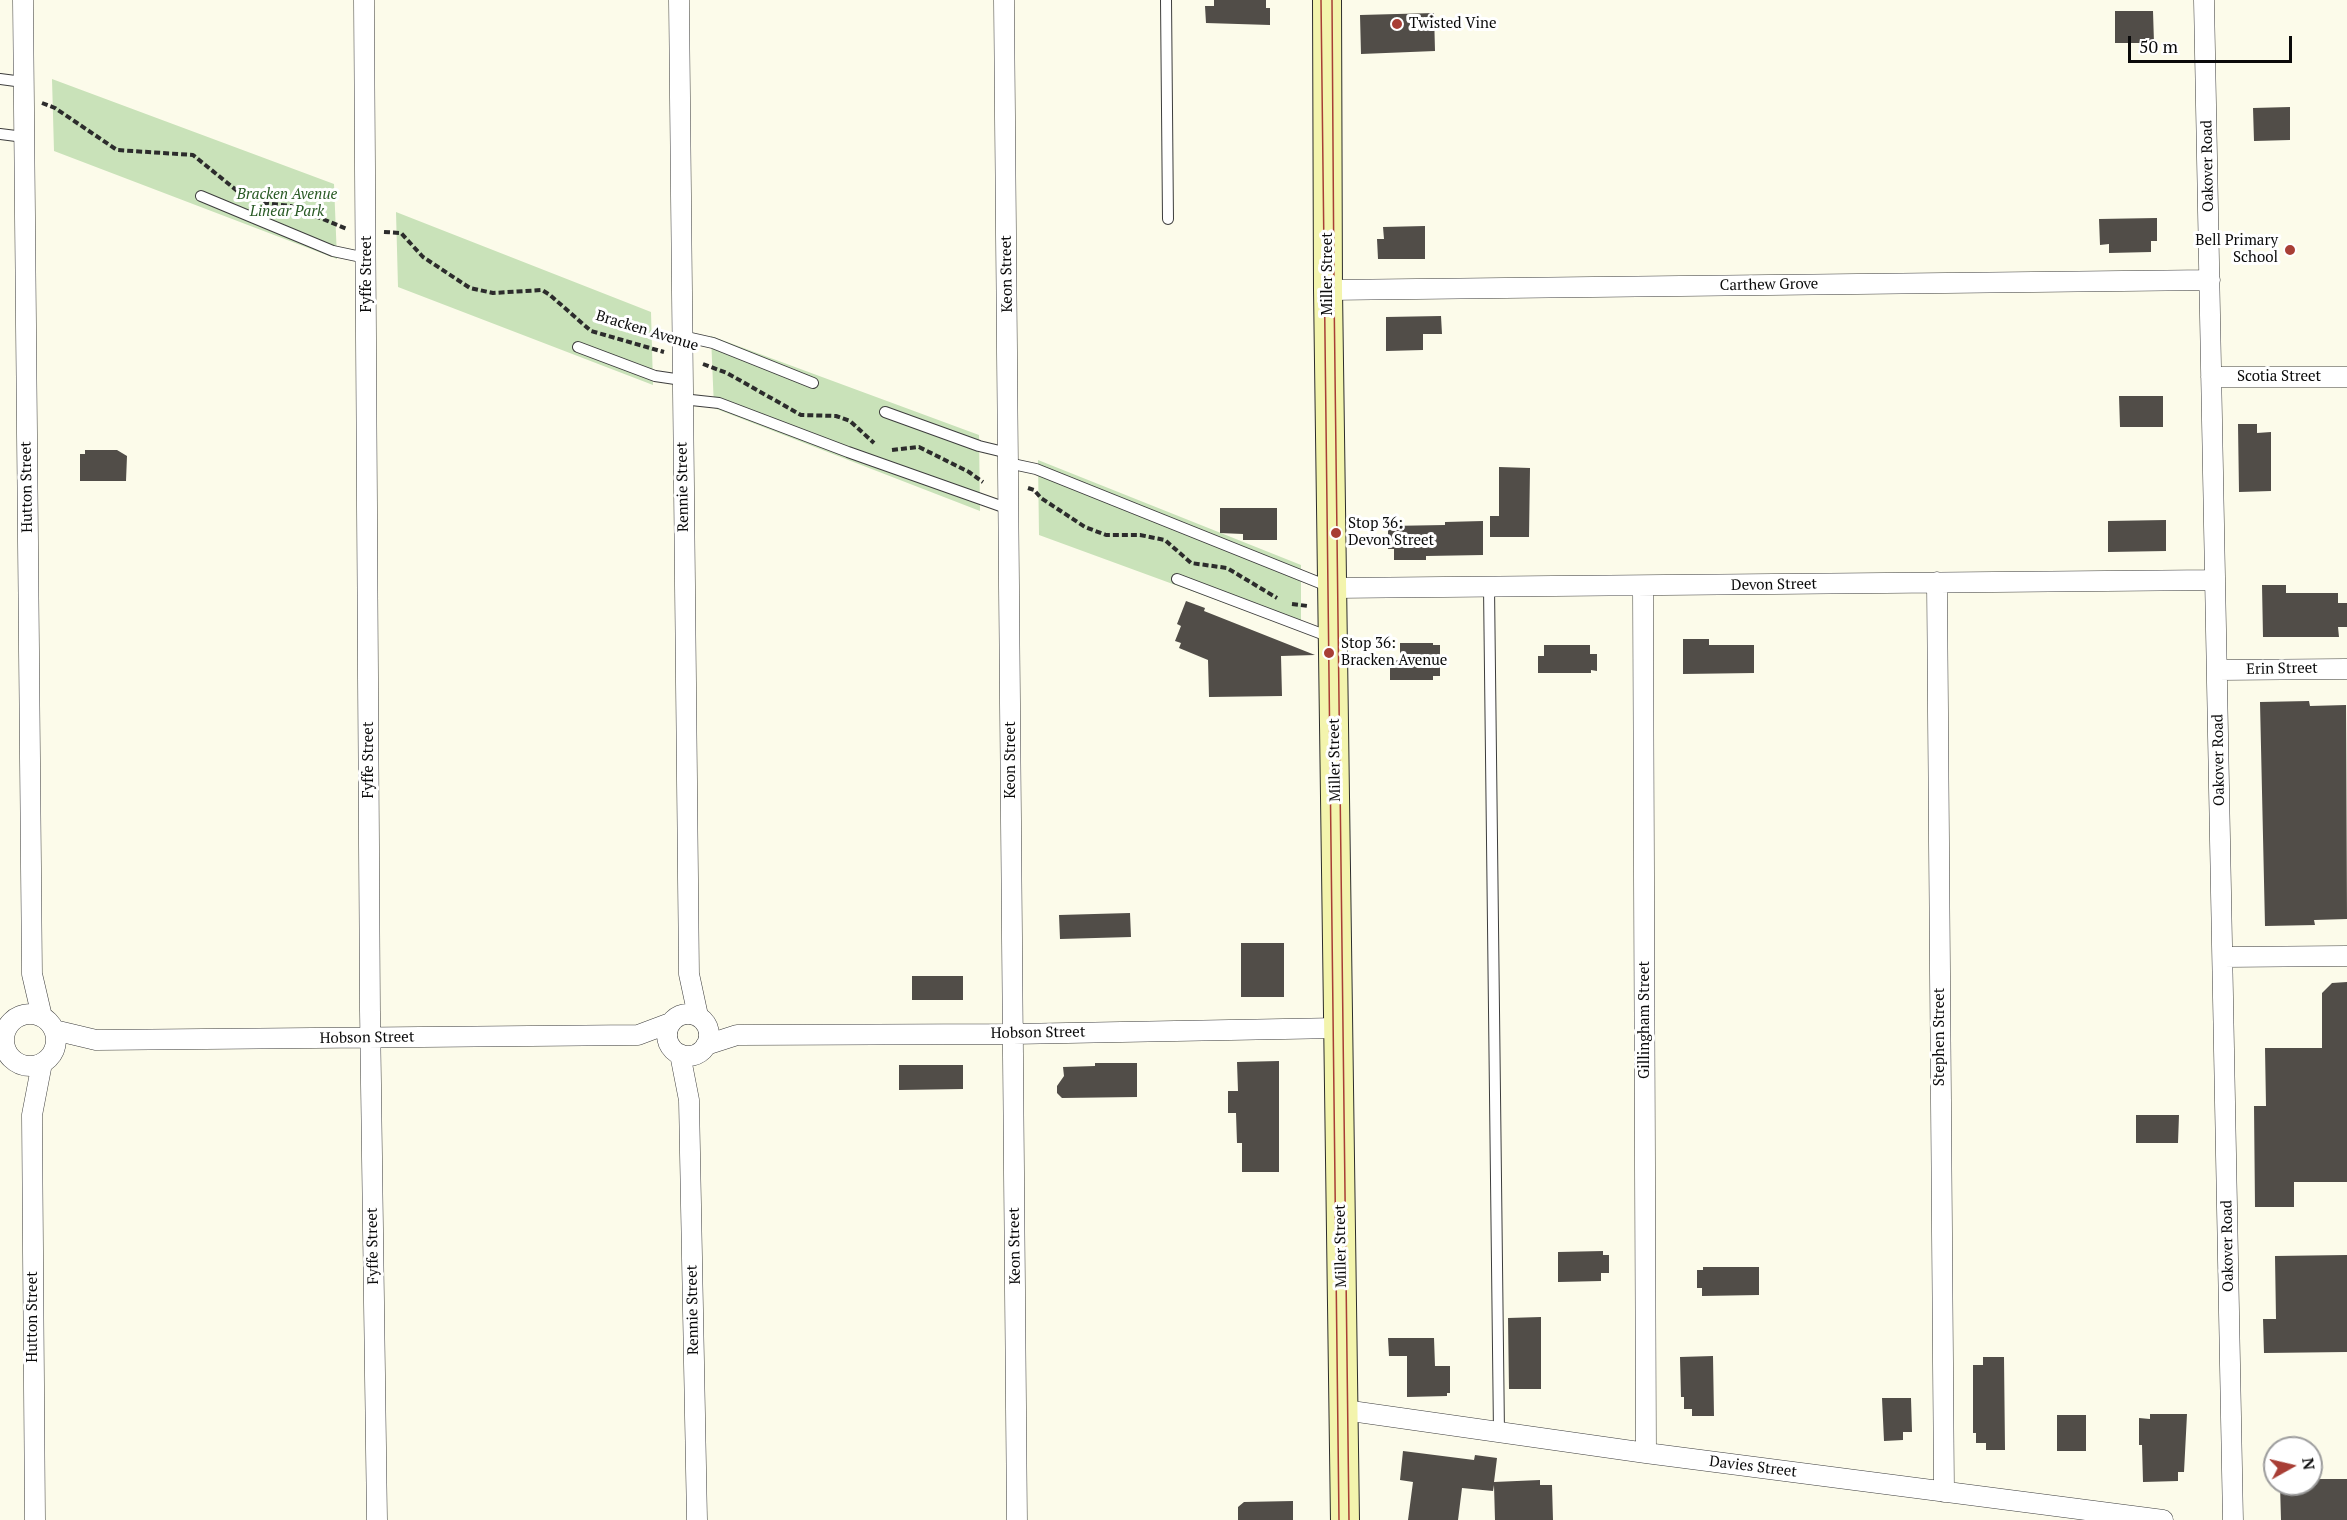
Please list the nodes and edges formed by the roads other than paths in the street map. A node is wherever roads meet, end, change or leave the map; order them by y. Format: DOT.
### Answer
graph roads {
  1 [pos="22,0"];
  2 [pos="364,0"];
  3 [pos="679,0"];
  4 [pos="1004,0"];
  5 [pos="1166,0"];
  6 [pos="1327,0"];
  7 [pos="2204,0"];
  8 [pos="0,79"];
  9 [pos="23,91"];
  10 [pos="0,134"];
  11 [pos="24,137"];
  12 [pos="201,196"];
  13 [pos="1168,219"];
  14 [pos="366,258"];
  15 [pos="2210,280"];
  16 [pos="1328,290"];
  17 [pos="682,336"];
  18 [pos="578,347"];
  19 [pos="2347,376"];
  20 [pos="2211,378"];
  21 [pos="813,384"];
  22 [pos="682,390"];
  23 [pos="885,412"];
  24 [pos="1008,458"];
  25 [pos="1009,509"];
  26 [pos="1177,579"];
  27 [pos="2215,580"];
  28 [pos="1937,582"];
  29 [pos="1643,586"];
  30 [pos="1489,587"];
  31 [pos="1333,588"];
  32 [pos="1333,639"];
  33 [pos="2347,669"];
  34 [pos="2217,670"];
  35 [pos="2347,956"];
  36 [pos="2223,957"];
  37 [pos="32,974"];
  38 [pos="689,974"];
  39 [pos="674,1020"];
  40 [pos="703,1021"];
  41 [pos="48,1024"];
  42 [pos="9,1026"];
  43 [pos="1338,1028"];
  44 [pos="1013,1034"];
  45 [pos="638,1035"];
  46 [pos="737,1035"];
  47 [pos="371,1038"];
  48 [pos="96,1040"];
  49 [pos="689,1050"];
  50 [pos="9,1054"];
  51 [pos="47,1058"];
  52 [pos="32,1115"];
  53 [pos="1344,1410"];
  54 [pos="1499,1432"];
  55 [pos="1646,1454"];
  56 [pos="1944,1492"];
  57 [pos="35,1520"];
  58 [pos="376,1520"];
  59 [pos="697,1520"];
  60 [pos="1017,1520"];
  61 [pos="1345,1520"];
  62 [pos="2163,1520"];
  63 [pos="2233,1520"];
  1 -- 9 [label="street, Hutton Street"];
  2 -- 14 [label="street, Fyffe Street"];
  3 -- 17 [label="street, Rennie Street"];
  4 -- 24 [label="street, Keon Street"];
  5 -- 13 [label="lane"];
  6 -- 16 [label="street, Miller Street"];
  7 -- 15 [label="street, Oakover Road"];
  8 -- 9 [label="lane"];
  9 -- 11 [label="street, Hutton Street"];
  10 -- 11 [label="lane"];
  11 -- 37 [label="street, Hutton Street"];
  12 -- 14 [label="lane"];
  14 -- 47 [label="street, Fyffe Street"];
  15 -- 16 [label="street, Carthew Grove"];
  15 -- 20 [label="street, Oakover Road"];
  16 -- 31 [label="street, Miller Street"];
  17 -- 21 [label="lane, Bracken Avenue"];
  17 -- 22 [label="street, Rennie Street"];
  18 -- 22 [label="lane"];
  19 -- 20 [label="street, Scotia Street"];
  20 -- 27 [label="street, Oakover Road"];
  22 -- 25 [label="lane"];
  22 -- 38 [label="street, Rennie Street"];
  23 -- 24 [label="lane"];
  24 -- 25 [label="street, Keon Street"];
  24 -- 31 [label="lane"];
  25 -- 44 [label="street, Keon Street"];
  26 -- 32 [label="lane"];
  27 -- 28 [label="street, Devon Street"];
  27 -- 34 [label="street, Oakover Road"];
  28 -- 29 [label="street, Devon Street"];
  28 -- 56 [label="street, Stephen Street"];
  29 -- 30 [label="street, Devon Street"];
  29 -- 55 [label="street, Gillingham Street"];
  30 -- 31 [label="street, Devon Street"];
  30 -- 54 [label="lane"];
  31 -- 32 [label="street, Miller Street"];
  32 -- 43 [label="street, Miller Street"];
  33 -- 34 [label="street, Erin Street"];
  34 -- 36 [label="street, Oakover Road"];
  35 -- 36 [label="street"];
  36 -- 63 [label="street, Oakover Road"];
  37 -- 41 [label="street, Hutton Street"];
  37 -- 42 [label="street, Hutton Street"];
  38 -- 39 [label="street, Rennie Street"];
  38 -- 40 [label="street, Rennie Street"];
  39 -- 40 [label="street"];
  39 -- 45 [label="street, Hobson Street"];
  39 -- 49 [label="street"];
  40 -- 46 [label="street, Hobson Street"];
  40 -- 49 [label="street"];
  41 -- 42 [label="street"];
  41 -- 48 [label="street, Hobson Street"];
  41 -- 51 [label="street"];
  42 -- 50 [label="street"];
  43 -- 44 [label="street, Hobson Street"];
  43 -- 53 [label="street, Miller Street"];
  44 -- 46 [label="street, Hobson Street"];
  44 -- 60 [label="street, Keon Street"];
  45 -- 47 [label="street, Hobson Street"];
  45 -- 49 [label="street, Hobson Street"];
  46 -- 49 [label="street, Hobson Street"];
  47 -- 48 [label="street, Hobson Street"];
  47 -- 58 [label="street, Fyffe Street"];
  48 -- 51 [label="street, Hobson Street"];
  49 -- 59 [label="street, Rennie Street"];
  50 -- 51 [label="street"];
  50 -- 52 [label="street, Hutton Street"];
  51 -- 52 [label="street, Hutton Street"];
  52 -- 57 [label="street, Hutton Street"];
  53 -- 54 [label="street, Davies Street"];
  53 -- 61 [label="street, Miller Street"];
  54 -- 55 [label="street, Davies Street"];
  55 -- 56 [label="street, Davies Street"];
  56 -- 62 [label="street, Davies Street"];
}
